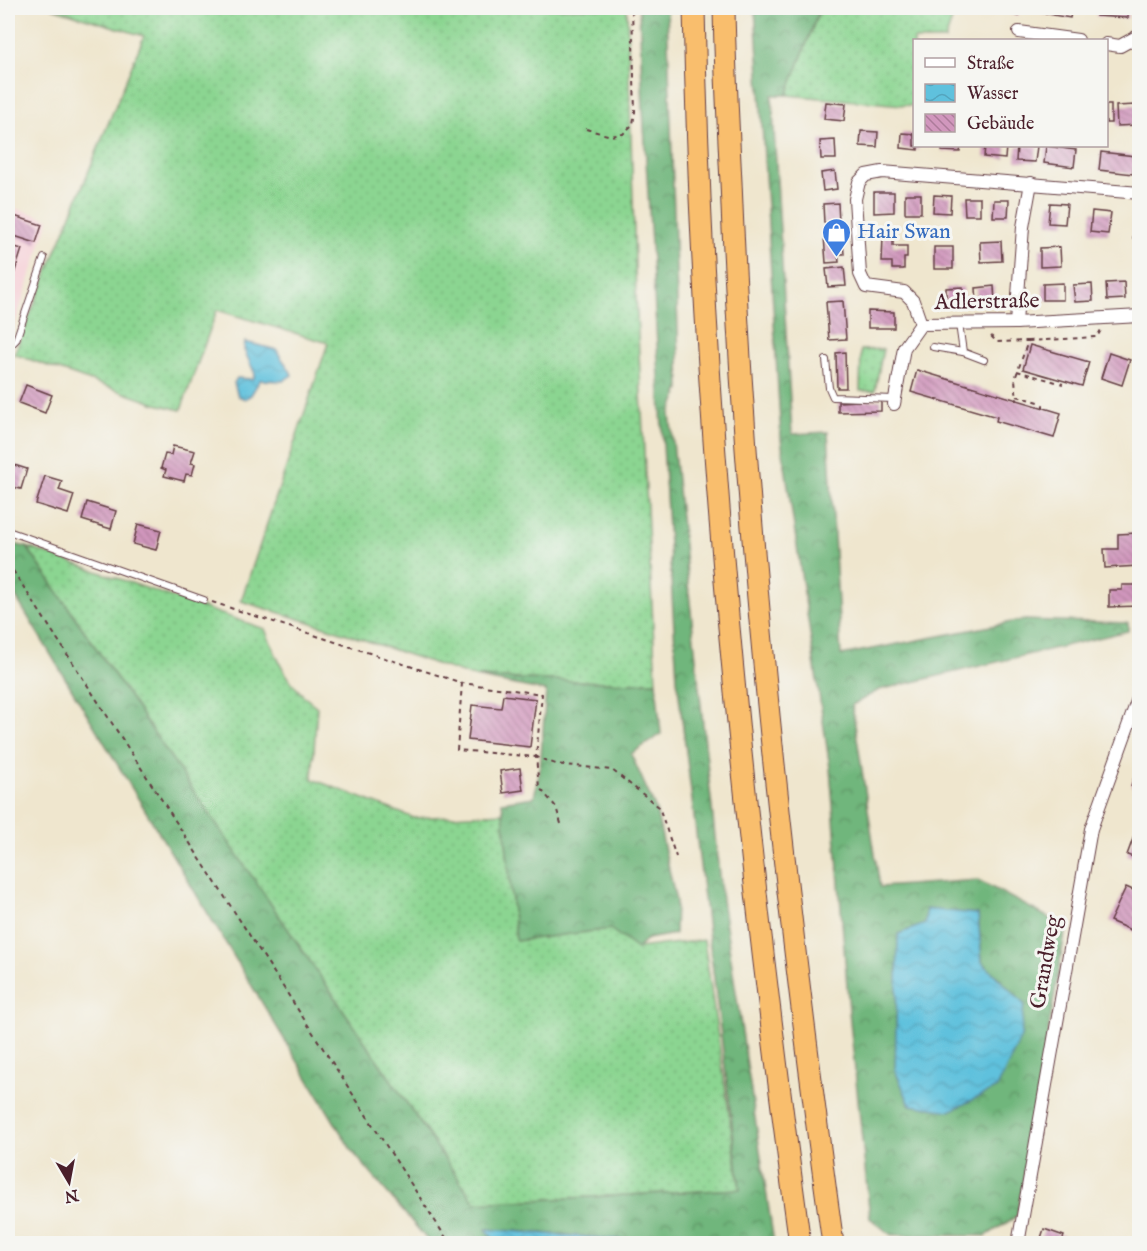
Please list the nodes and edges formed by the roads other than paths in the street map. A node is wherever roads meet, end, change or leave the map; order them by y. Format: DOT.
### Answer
graph roads {
  1 [pos="694,8"];
  2 [pos="724,8"];
  3 [pos="1019,33"];
  4 [pos="1140,35"];
  5 [pos="1070,39"];
  6 [pos="1108,44"];
  7 [pos="1031,183"];
  8 [pos="1140,193"];
  9 [pos="44,258"];
  10 [pos="1140,316"];
  11 [pos="1016,323"];
  12 [pos="921,324"];
  13 [pos="959,324"];
  14 [pos="933,347"];
  15 [pos="8,348"];
  16 [pos="963,352"];
  17 [pos="826,360"];
  18 [pos="984,360"];
  19 [pos="894,402"];
  20 [pos="8,531"];
  21 [pos="204,600"];
  22 [pos="1140,693"];
  23 [pos="800,1244"];
  24 [pos="833,1244"];
  25 [pos="1018,1244"];
  1 -- 23 [label="highway"];
  2 -- 24 [label="highway"];
  3 -- 5 [label="street"];
  4 -- 6 [label="street"];
  7 -- 8 [label="street"];
  7 -- 11 [label="street"];
  7 -- 12 [label="street"];
  9 -- 15 [label="lane"];
  10 -- 11 [label="street, Adlerstraße"];
  11 -- 13 [label="street, Adlerstraße"];
  12 -- 13 [label="street, Adlerstraße"];
  12 -- 19 [label="street, Adlerstraße"];
  13 -- 16 [label="lane"];
  14 -- 16 [label="lane"];
  16 -- 18 [label="lane"];
  17 -- 19 [label="lane"];
  20 -- 21 [label="lane"];
  22 -- 25 [label="street, Grandweg"];
}
